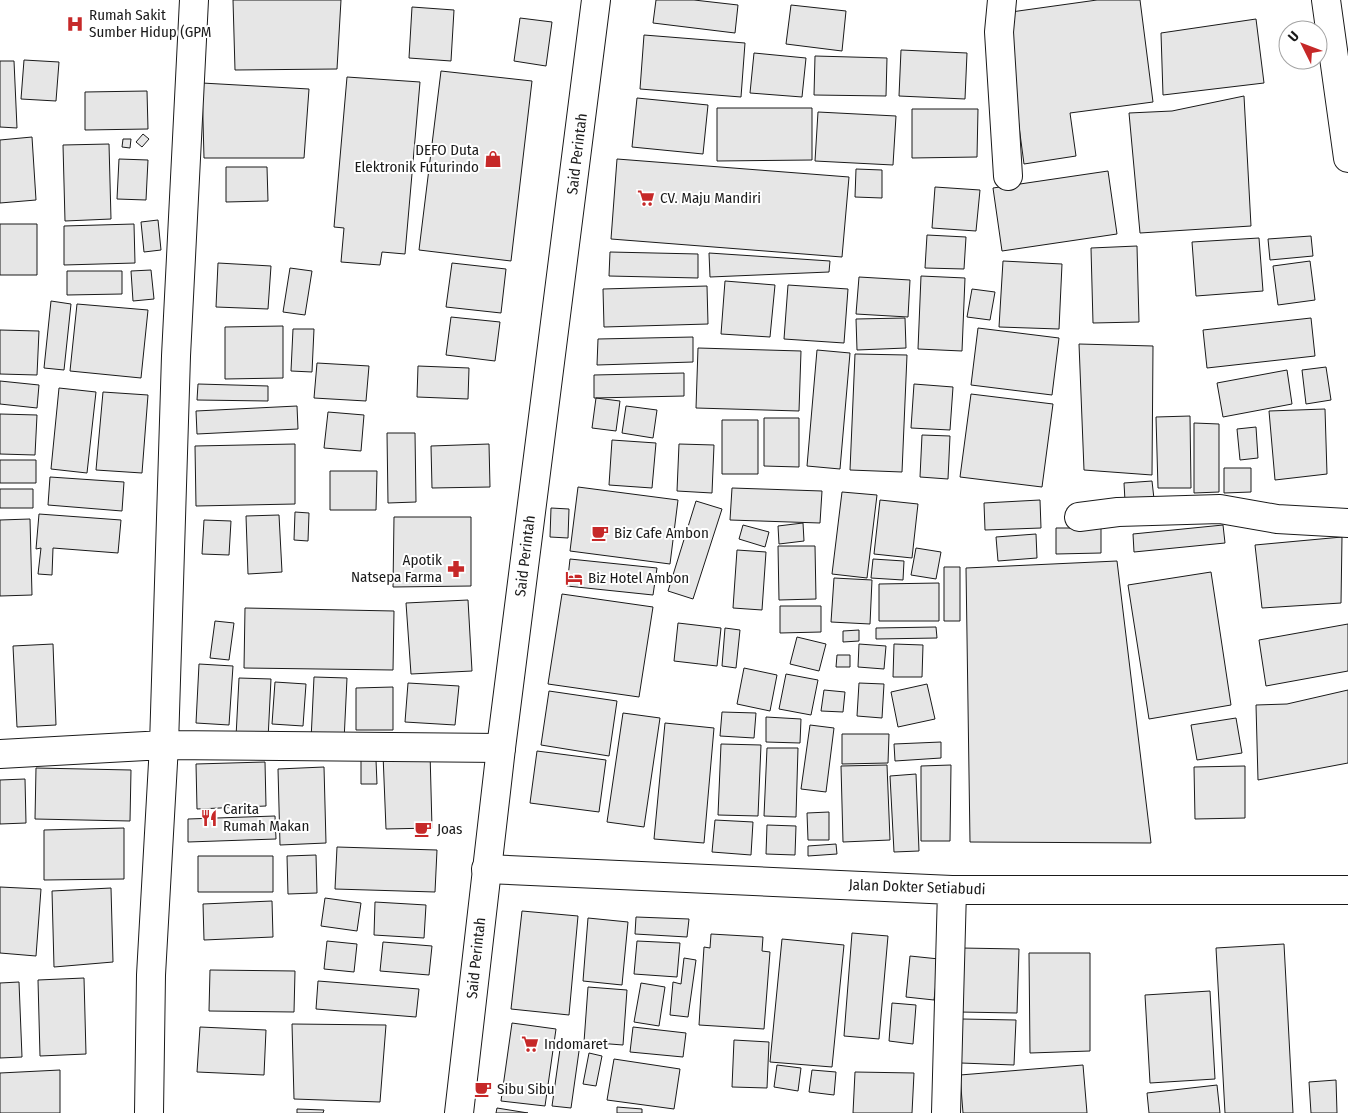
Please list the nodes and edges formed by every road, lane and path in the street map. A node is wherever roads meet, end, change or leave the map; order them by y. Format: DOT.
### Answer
graph roads {
  1 [pos="194,0"];
  2 [pos="596,0"];
  3 [pos="1002,0"];
  4 [pos="1326,0"];
  5 [pos="1348,158"];
  6 [pos="1008,176"];
  7 [pos="1079,516"];
  8 [pos="1348,522"];
  9 [pos="164,745"];
  10 [pos="500,748"];
  11 [pos="0,754"];
  12 [pos="486,869"];
  13 [pos="952,890"];
  14 [pos="1348,890"];
  15 [pos="149,1113"];
  16 [pos="459,1113"];
  17 [pos="946,1113"];
  1 -- 9 [label="street"];
  2 -- 10 [label="street, Said Perintah"];
  3 -- 6 [label="street"];
  4 -- 5 [label="street"];
  7 -- 8 [label="street"];
  9 -- 10 [label="street"];
  9 -- 11 [label="street"];
  9 -- 15 [label="street"];
  10 -- 12 [label="street, Said Perintah"];
  12 -- 13 [label="street, Jalan Dokter Setiabudi"];
  12 -- 16 [label="street, Said Perintah"];
  13 -- 14 [label="street, Jalan Dokter Setiabudi"];
  13 -- 17 [label="street"];
}
